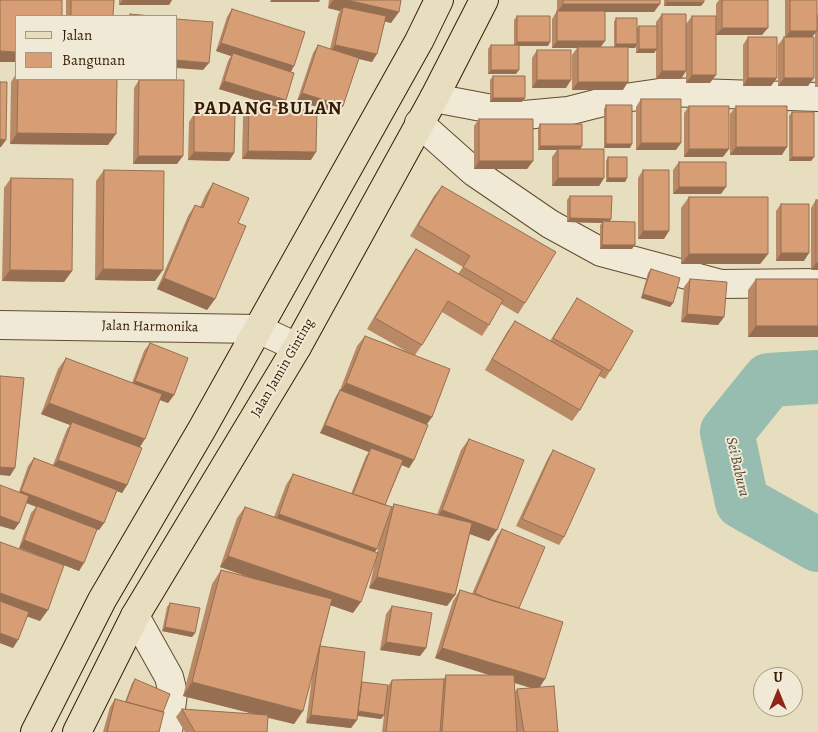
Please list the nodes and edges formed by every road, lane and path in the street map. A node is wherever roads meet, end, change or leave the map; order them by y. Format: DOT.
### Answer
graph roads {
  1 [pos="439,0"];
  2 [pos="484,0"];
  3 [pos="818,97"];
  4 [pos="434,98"];
  5 [pos="419,123"];
  6 [pos="818,283"];
  7 [pos="0,325"];
  8 [pos="258,329"];
  9 [pos="297,347"];
  10 [pos="135,616"];
  11 [pos="35,732"];
  12 [pos="77,732"];
  13 [pos="168,732"];
  1 -- 8 [label="main road"];
  2 -- 4 [label="main road, Jalan Jamin Ginting"];
  3 -- 4 [label="street"];
  4 -- 5 [label="main road, Jalan Jamin Ginting"];
  5 -- 6 [label="street"];
  5 -- 9 [label="main road, Jalan Jamin Ginting"];
  7 -- 8 [label="street, Jalan Harmonika"];
  8 -- 9 [label="street, Jalan Harmonika"];
  8 -- 11 [label="main road"];
  9 -- 10 [label="main road, Jalan Jamin Ginting"];
  10 -- 12 [label="main road, Jalan Jamin Ginting"];
  10 -- 13 [label="street"];
}
